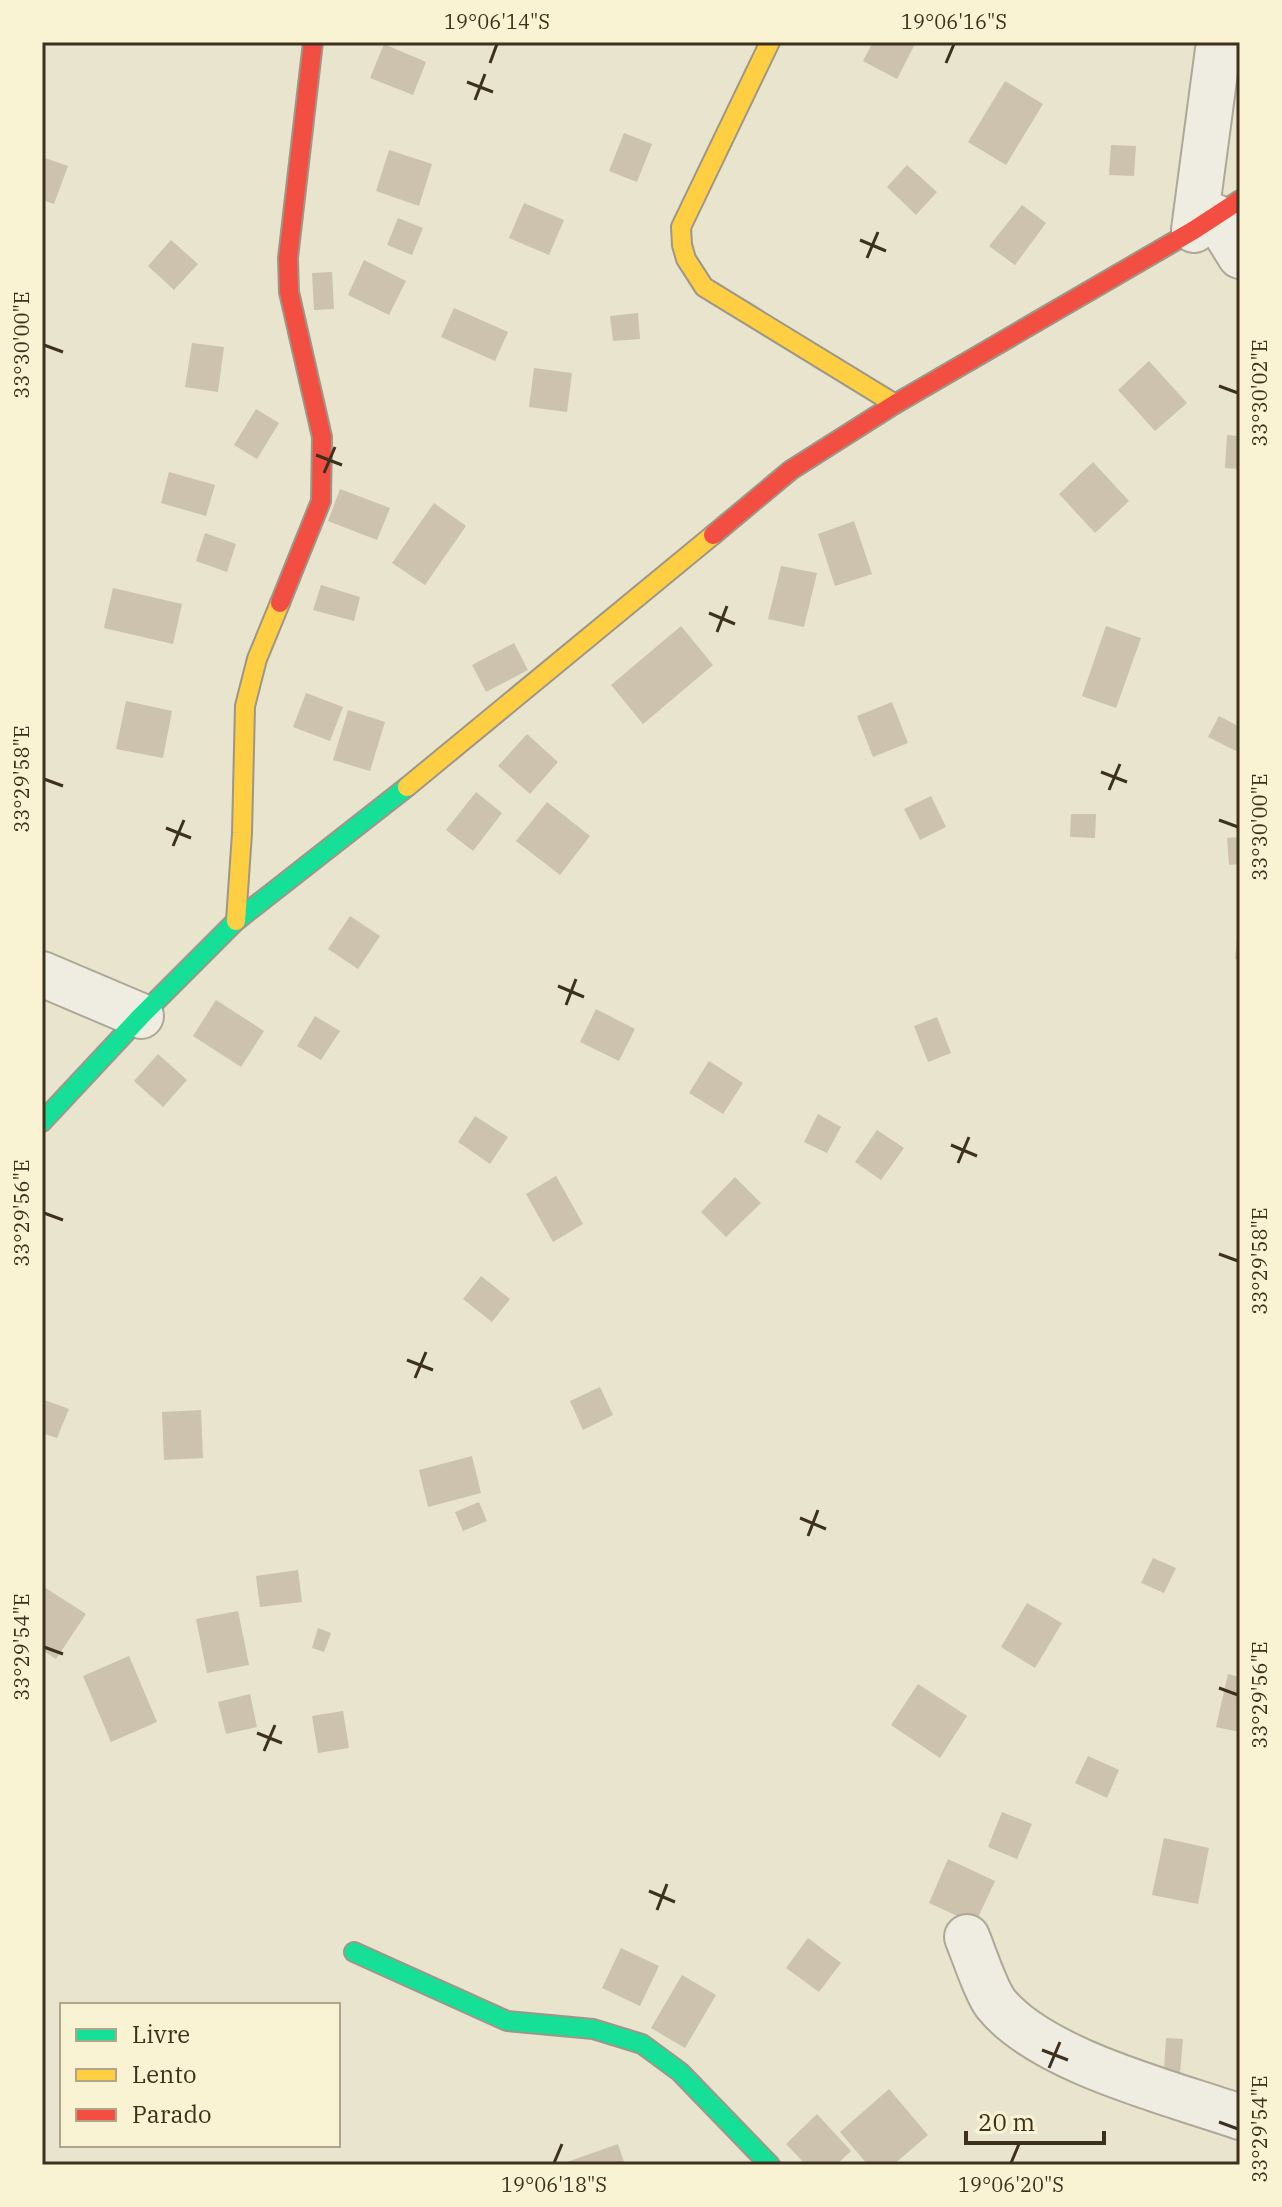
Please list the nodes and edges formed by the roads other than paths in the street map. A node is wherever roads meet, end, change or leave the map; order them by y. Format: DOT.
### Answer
graph roads {
  1 [pos="313,42"];
  2 [pos="770,42"];
  3 [pos="1219,42"];
  4 [pos="1216,216"];
  5 [pos="1240,256"];
  6 [pos="895,404"];
  7 [pos="236,921"];
  8 [pos="42,974"];
  9 [pos="141,1016"];
  10 [pos="42,1122"];
  11 [pos="967,1937"];
  12 [pos="354,1952"];
  13 [pos="1240,2117"];
  14 [pos="770,2165"];
  1 -- 7 [label="street"];
  2 -- 6 [label="street"];
  3 -- 4 [label="street"];
  4 -- 5 [label="street"];
  4 -- 6 [label="street"];
  6 -- 7 [label="street"];
  7 -- 9 [label="street"];
  8 -- 9 [label="street"];
  9 -- 10 [label="street"];
  11 -- 13 [label="street"];
  12 -- 14 [label="street"];
}
